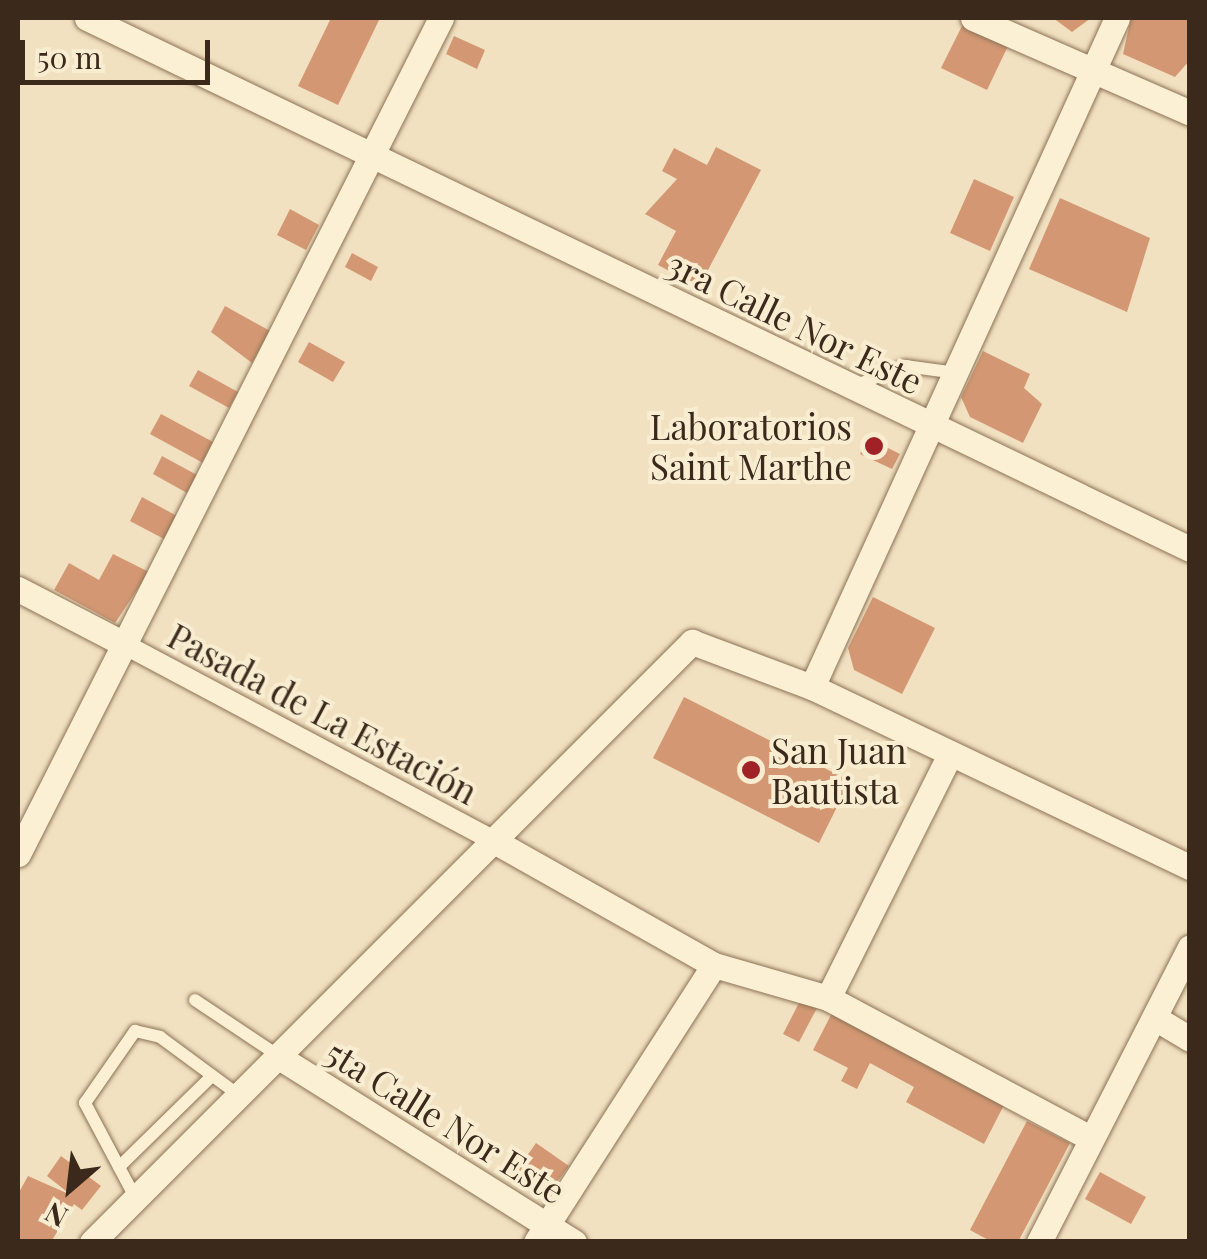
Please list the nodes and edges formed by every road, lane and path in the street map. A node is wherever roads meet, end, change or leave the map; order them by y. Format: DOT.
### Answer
graph roads {
  1 [pos="87,18"];
  2 [pos="441,18"];
  3 [pos="973,18"];
  4 [pos="1117,18"];
  5 [pos="1091,75"];
  6 [pos="1190,113"];
  7 [pos="372,153"];
  8 [pos="957,373"];
  9 [pos="852,388"];
  10 [pos="932,428"];
  11 [pos="1190,550"];
  12 [pos="18,589"];
  13 [pos="122,643"];
  14 [pos="812,687"];
  15 [pos="948,758"];
  16 [pos="494,841"];
  17 [pos="18,854"];
  18 [pos="1190,868"];
  19 [pos="1190,947"];
  20 [pos="714,965"];
  21 [pos="828,998"];
  22 [pos="194,1000"];
  23 [pos="1155,1018"];
  24 [pos="1190,1039"];
  25 [pos="282,1059"];
  26 [pos="212,1076"];
  27 [pos="242,1098"];
  28 [pos="1090,1138"];
  29 [pos="118,1168"];
  30 [pos="136,1200"];
  31 [pos="542,1233"];
  32 [pos="92,1242"];
  33 [pos="574,1242"];
  34 [pos="1040,1242"];
  1 -- 7 [label="street, 3ra Calle Nor Este"];
  2 -- 7 [label="street"];
  3 -- 5 [label="street"];
  4 -- 5 [label="street"];
  5 -- 6 [label="street"];
  5 -- 8 [label="street"];
  7 -- 9 [label="street, 3ra Calle Nor Este"];
  7 -- 13 [label="street"];
  8 -- 9 [label="lane"];
  8 -- 10 [label="street"];
  9 -- 10 [label="street, 3ra Calle Nor Este"];
  10 -- 11 [label="street, 3ra Calle Nor Este"];
  10 -- 14 [label="street"];
  12 -- 13 [label="street"];
  13 -- 16 [label="street, Pasada de La Estación"];
  13 -- 17 [label="street"];
  14 -- 15 [label="street"];
  14 -- 16 [label="street"];
  15 -- 18 [label="street"];
  15 -- 21 [label="street"];
  16 -- 20 [label="street"];
  16 -- 25 [label="street"];
  19 -- 23 [label="street"];
  20 -- 21 [label="street"];
  20 -- 31 [label="street"];
  21 -- 28 [label="street"];
  22 -- 25 [label="lane"];
  23 -- 24 [label="street"];
  23 -- 28 [label="street"];
  25 -- 27 [label="street"];
  25 -- 31 [label="street, 5ta Calle Nor Este"];
  26 -- 27 [label="lane"];
  26 -- 29 [label="lane"];
  26 -- 29 [label="lane"];
  27 -- 30 [label="street"];
  28 -- 34 [label="street"];
  29 -- 30 [label="lane"];
  30 -- 32 [label="street"];
  31 -- 33 [label="street, 5ta Calle Nor Este"];
}
